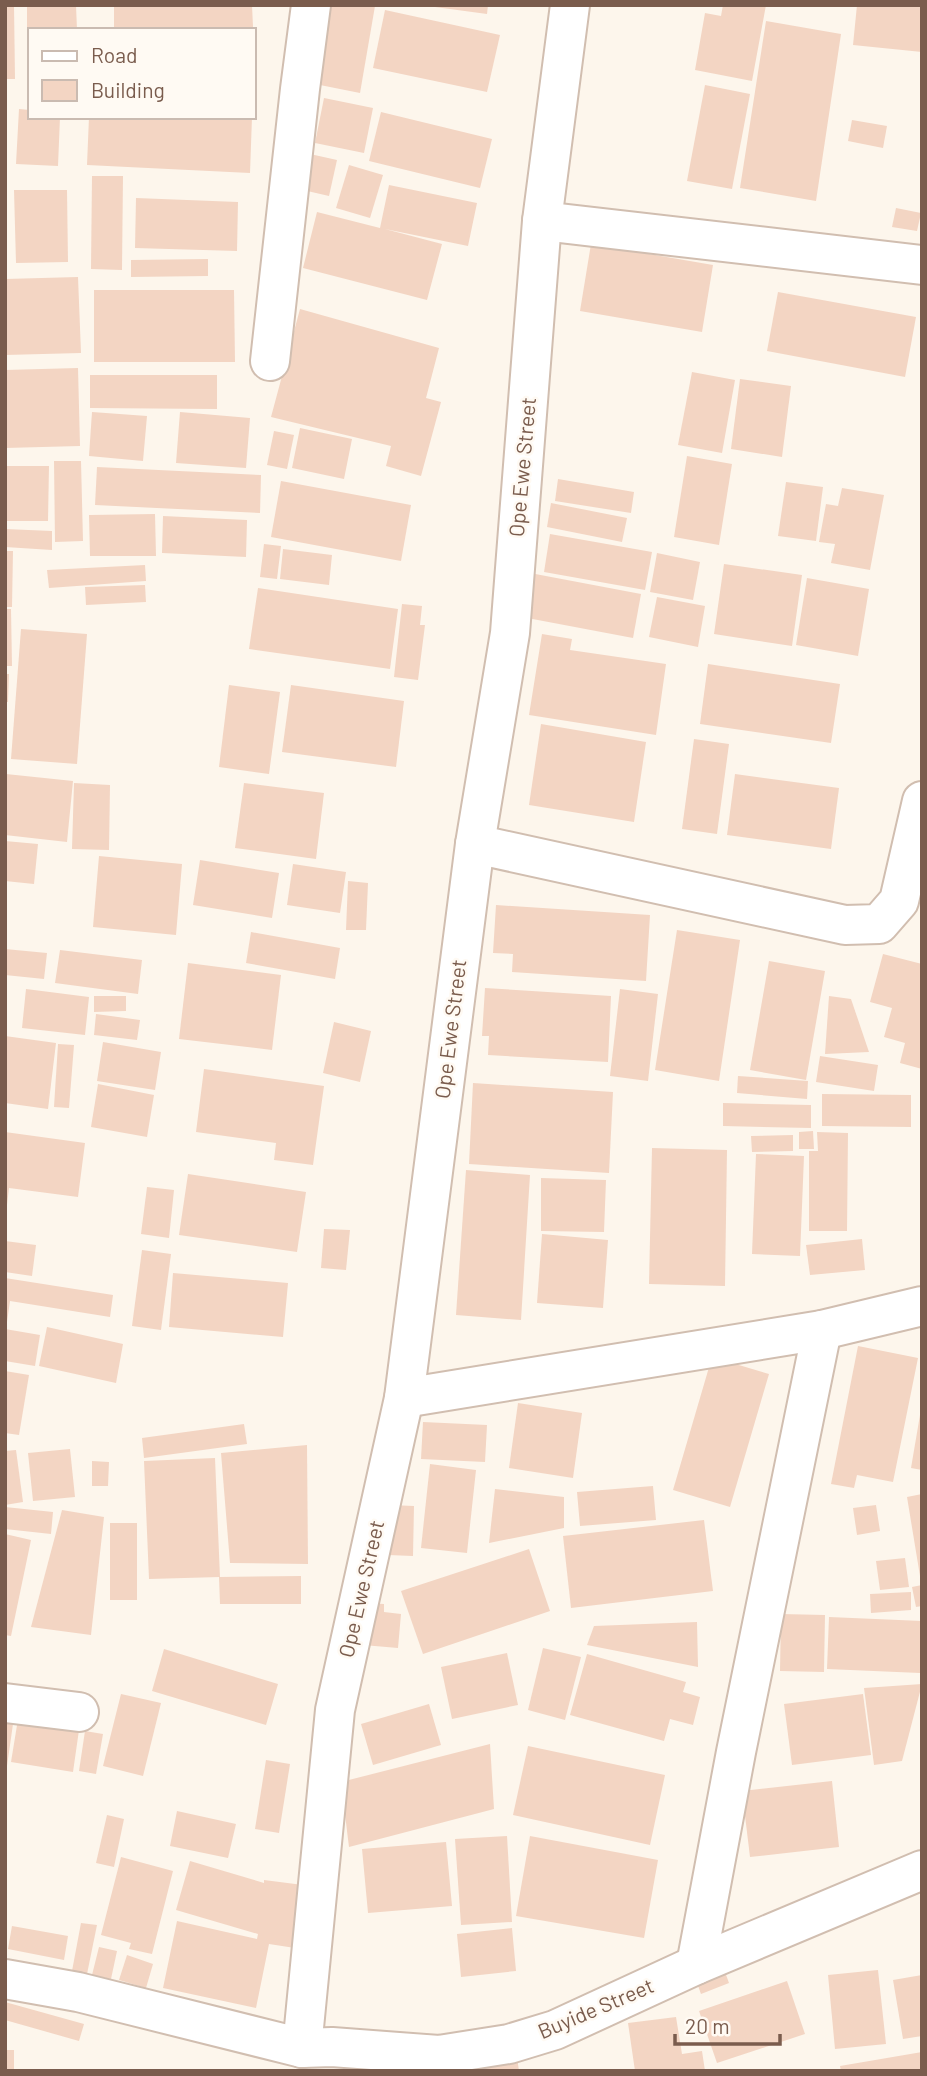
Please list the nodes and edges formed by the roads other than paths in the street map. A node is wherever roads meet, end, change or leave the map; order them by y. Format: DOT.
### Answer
graph roads {
  1 [pos="311,5"];
  2 [pos="570,5"];
  3 [pos="542,221"];
  4 [pos="922,265"];
  5 [pos="270,361"];
  6 [pos="922,801"];
  7 [pos="475,844"];
  8 [pos="922,1306"];
  9 [pos="822,1330"];
  10 [pos="404,1398"];
  11 [pos="5,1703"];
  12 [pos="79,1712"];
  13 [pos="922,1870"];
  14 [pos="696,1965"];
  15 [pos="5,1979"];
  16 [pos="322,2055"];
  1 -- 5 [label="street"];
  2 -- 3 [label="street, Ope Ewe Street"];
  3 -- 4 [label="street"];
  3 -- 7 [label="street, Ope Ewe Street"];
  6 -- 7 [label="street"];
  7 -- 10 [label="street, Ope Ewe Street"];
  8 -- 9 [label="street"];
  9 -- 10 [label="street"];
  9 -- 14 [label="street"];
  10 -- 16 [label="street, Ope Ewe Street"];
  11 -- 12 [label="street"];
  13 -- 14 [label="street, Buyide Street"];
  14 -- 16 [label="street, Buyide Street"];
  15 -- 16 [label="street, Buyide Street"];
}
